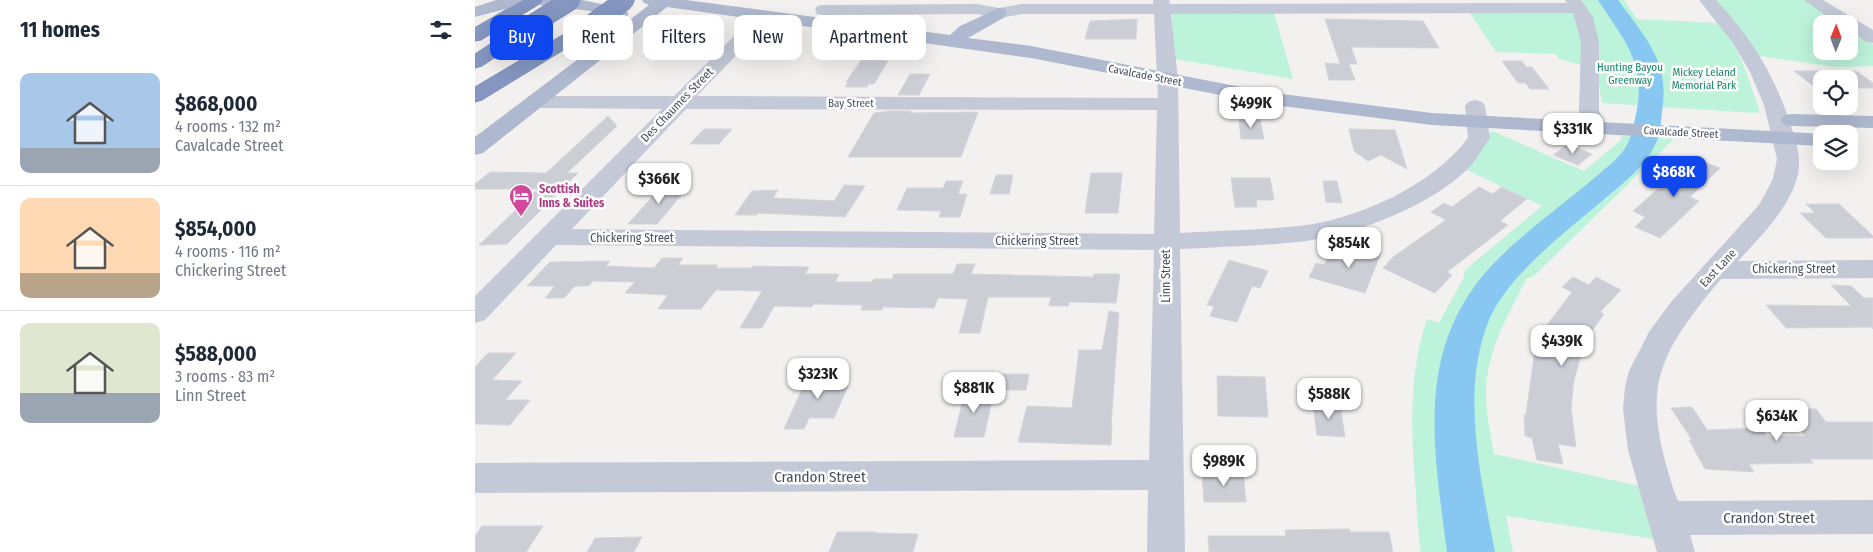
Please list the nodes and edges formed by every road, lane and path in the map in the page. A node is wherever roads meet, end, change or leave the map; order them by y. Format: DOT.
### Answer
graph roads {
  1 [pos="496,0"];
  2 [pos="524,0"];
  3 [pos="536,0"];
  4 [pos="571,0"];
  5 [pos="601,0"];
  6 [pos="625,0"];
  7 [pos="746,0"];
  8 [pos="1707,0"];
  9 [pos="1812,0"];
  10 [pos="660,1"];
  11 [pos="1575,4"];
  12 [pos="1161,5"];
  13 [pos="772,6"];
  14 [pos="711,8"];
  15 [pos="823,10"];
  16 [pos="475,12"];
  17 [pos="999,13"];
  18 [pos="620,15"];
  19 [pos="633,24"];
  20 [pos="633,30"];
  21 [pos="960,35"];
  22 [pos="475,36"];
  23 [pos="1873,38"];
  24 [pos="587,60"];
  25 [pos="475,62"];
  26 [pos="1167,83"];
  27 [pos="475,94"];
  28 [pos="534,102"];
  29 [pos="679,102"];
  30 [pos="1477,114"];
  31 [pos="1593,119"];
  32 [pos="1873,122"];
  33 [pos="1781,128"];
  34 [pos="1813,136"];
  35 [pos="1858,139"];
  36 [pos="1873,139"];
  37 [pos="475,148"];
  38 [pos="550,237"];
  39 [pos="1166,242"];
  40 [pos="1873,268"];
  41 [pos="1715,270"];
  42 [pos="475,314"];
  43 [pos="1165,475"];
  44 [pos="475,478"];
  45 [pos="1873,517"];
  46 [pos="1666,518"];
  47 [pos="1166,552"];
  48 [pos="1676,552"];
  1 -- 16 [label="main road"];
  2 -- 16 [label="main road"];
  3 -- 18 [label="main road"];
  3 -- 22 [label="highway"];
  4 -- 25 [label="highway, bridge"];
  5 -- 27 [label="highway"];
  6 -- 27 [label="highway, bridge"];
  7 -- 13 [label="main road, Cavalcade Street"];
  8 -- 33 [label="street, East Lane"];
  9 -- 23 [label="street"];
  10 -- 14 [label="main road, Cavalcade Street"];
  10 -- 19 [label="main road"];
  11 -- 12 [label="street"];
  11 -- 31 [label="street"];
  12 -- 17 [label="street"];
  12 -- 26 [label="street, Linn Street"];
  13 -- 14 [label="main road, Cavalcade Street"];
  13 -- 15 [label="main road, Cavalcade Street"];
  13 -- 21 [label="main road, Cavalcade Street"];
  13 -- 29 [label="street, Des Chaumes Street"];
  14 -- 20 [label="main road"];
  15 -- 17 [label="street"];
  15 -- 21 [label="main road, Cavalcade Street"];
  17 -- 21 [label="main road"];
  21 -- 26 [label="main road, Cavalcade Street"];
  24 -- 28 [label="main road"];
  26 -- 29 [label="street, Bay Street"];
  26 -- 30 [label="main road, Cavalcade Street"];
  26 -- 39 [label="street, Linn Street"];
  28 -- 29 [label="street, Bay Street"];
  28 -- 37 [label="main road"];
  29 -- 38 [label="street, Des Chaumes Street"];
  30 -- 31 [label="main road, Cavalcade Street"];
  30 -- 39 [label="street, Chickering Street"];
  31 -- 33 [label="main road, Cavalcade Street"];
  32 -- 33 [label="main road, Cavalcade Street"];
  33 -- 34 [label="main road, Cavalcade Street"];
  33 -- 41 [label="street, East Lane"];
  35 -- 36 [label="main road"];
  38 -- 39 [label="street, Chickering Street"];
  38 -- 42 [label="street, Des Chaumes Street"];
  39 -- 43 [label="street, Linn Street"];
  40 -- 41 [label="street, Chickering Street"];
  41 -- 46 [label="street, East Lane"];
  43 -- 44 [label="street, Crandon Street"];
  43 -- 47 [label="street, Linn Street"];
  45 -- 46 [label="street, Crandon Street"];
  46 -- 48 [label="street, East Lane"];
}
